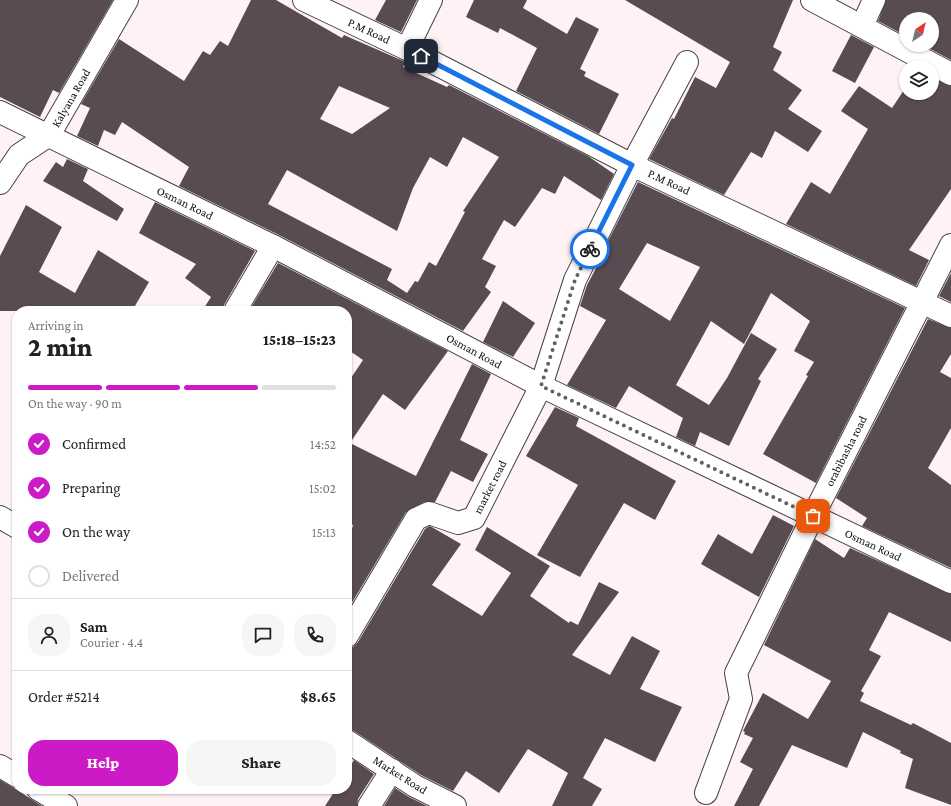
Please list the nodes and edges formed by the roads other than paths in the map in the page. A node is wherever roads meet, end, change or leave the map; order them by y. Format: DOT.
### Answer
graph roads {
  1 [pos="127,0"];
  2 [pos="304,0"];
  3 [pos="431,0"];
  4 [pos="812,0"];
  5 [pos="874,0"];
  6 [pos="862,26"];
  7 [pos="407,49"];
  8 [pos="687,62"];
  9 [pos="951,74"];
  10 [pos="0,112"];
  11 [pos="49,135"];
  12 [pos="632,165"];
  13 [pos="0,183"];
  14 [pos="951,245"];
  15 [pos="273,246"];
  16 [pos="923,301"];
  17 [pos="238,306"];
  18 [pos="951,316"];
  19 [pos="541,386"];
  20 [pos="813,516"];
  21 [pos="0,517"];
  22 [pos="12,524"];
  23 [pos="951,582"];
  24 [pos="352,628"];
  25 [pos="352,744"];
  26 [pos="0,766"];
  27 [pos="392,770"];
  28 [pos="12,773"];
  29 [pos="706,793"];
  30 [pos="46,794"];
  31 [pos="66,806"];
  32 [pos="369,806"];
  33 [pos="455,806"];
  1 -- 11 [label="street, Kalyana Road"];
  2 -- 7 [label="street, P.M Road"];
  3 -- 7 [label="street"];
  4 -- 6 [label="street"];
  5 -- 6 [label="street"];
  6 -- 9 [label="street"];
  7 -- 12 [label="street, P.M Road"];
  8 -- 12 [label="street, market road"];
  10 -- 11 [label="street, Osman Road"];
  11 -- 13 [label="street, Kalyana Road"];
  11 -- 15 [label="street, Osman Road"];
  12 -- 16 [label="street, P.M Road"];
  12 -- 19 [label="street, market road"];
  14 -- 16 [label="street, orabibasha road"];
  15 -- 17 [label="street"];
  15 -- 19 [label="street, Osman Road"];
  16 -- 18 [label="street, P.M Road"];
  16 -- 20 [label="street, orabibasha road"];
  19 -- 20 [label="street, Osman Road"];
  19 -- 24 [label="street, market road"];
  20 -- 23 [label="street, Osman Road"];
  20 -- 29 [label="street, orabibasha road"];
  21 -- 22 [label="street"];
  25 -- 27 [label="street, Market Road"];
  26 -- 28 [label="street"];
  27 -- 32 [label="street"];
  27 -- 33 [label="street, Market Road"];
  30 -- 31 [label="street"];
}
